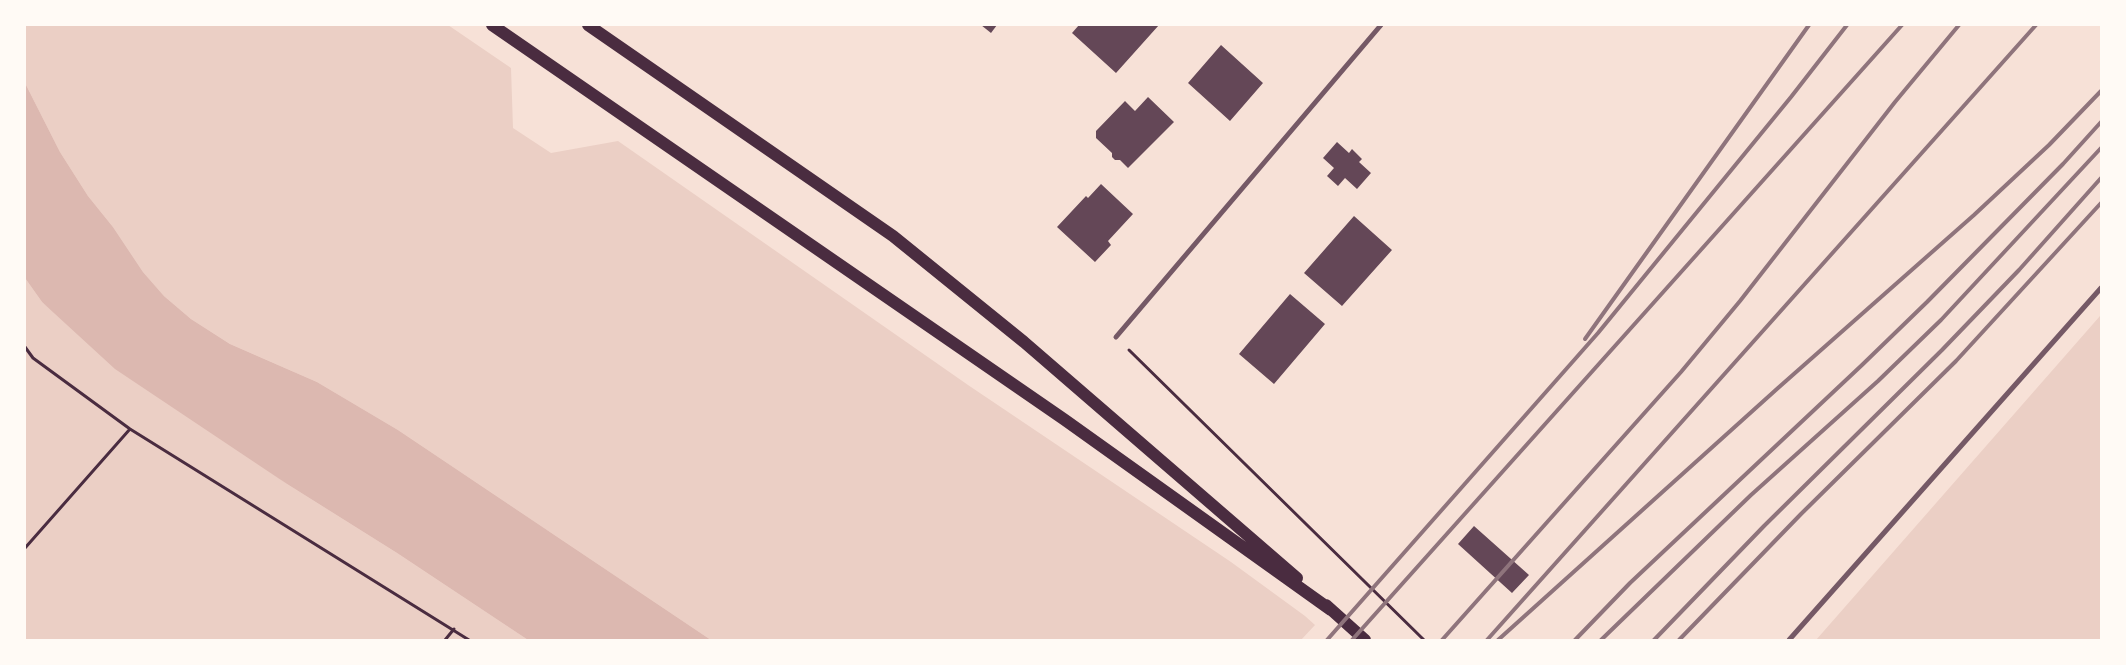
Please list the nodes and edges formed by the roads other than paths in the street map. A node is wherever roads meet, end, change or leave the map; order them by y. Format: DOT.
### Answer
graph roads {
  1 [pos="492,25"];
  2 [pos="588,25"];
  3 [pos="1381,25"];
  4 [pos="2101,288"];
  5 [pos="1116,337"];
  6 [pos="1331,610"];
  7 [pos="1365,640"];
  8 [pos="1789,640"];
  1 -- 6 [label="main road"];
  2 -- 6 [label="main road"];
  3 -- 5 [label="street"];
  4 -- 8 [label="street"];
  6 -- 7 [label="main road"];
}
